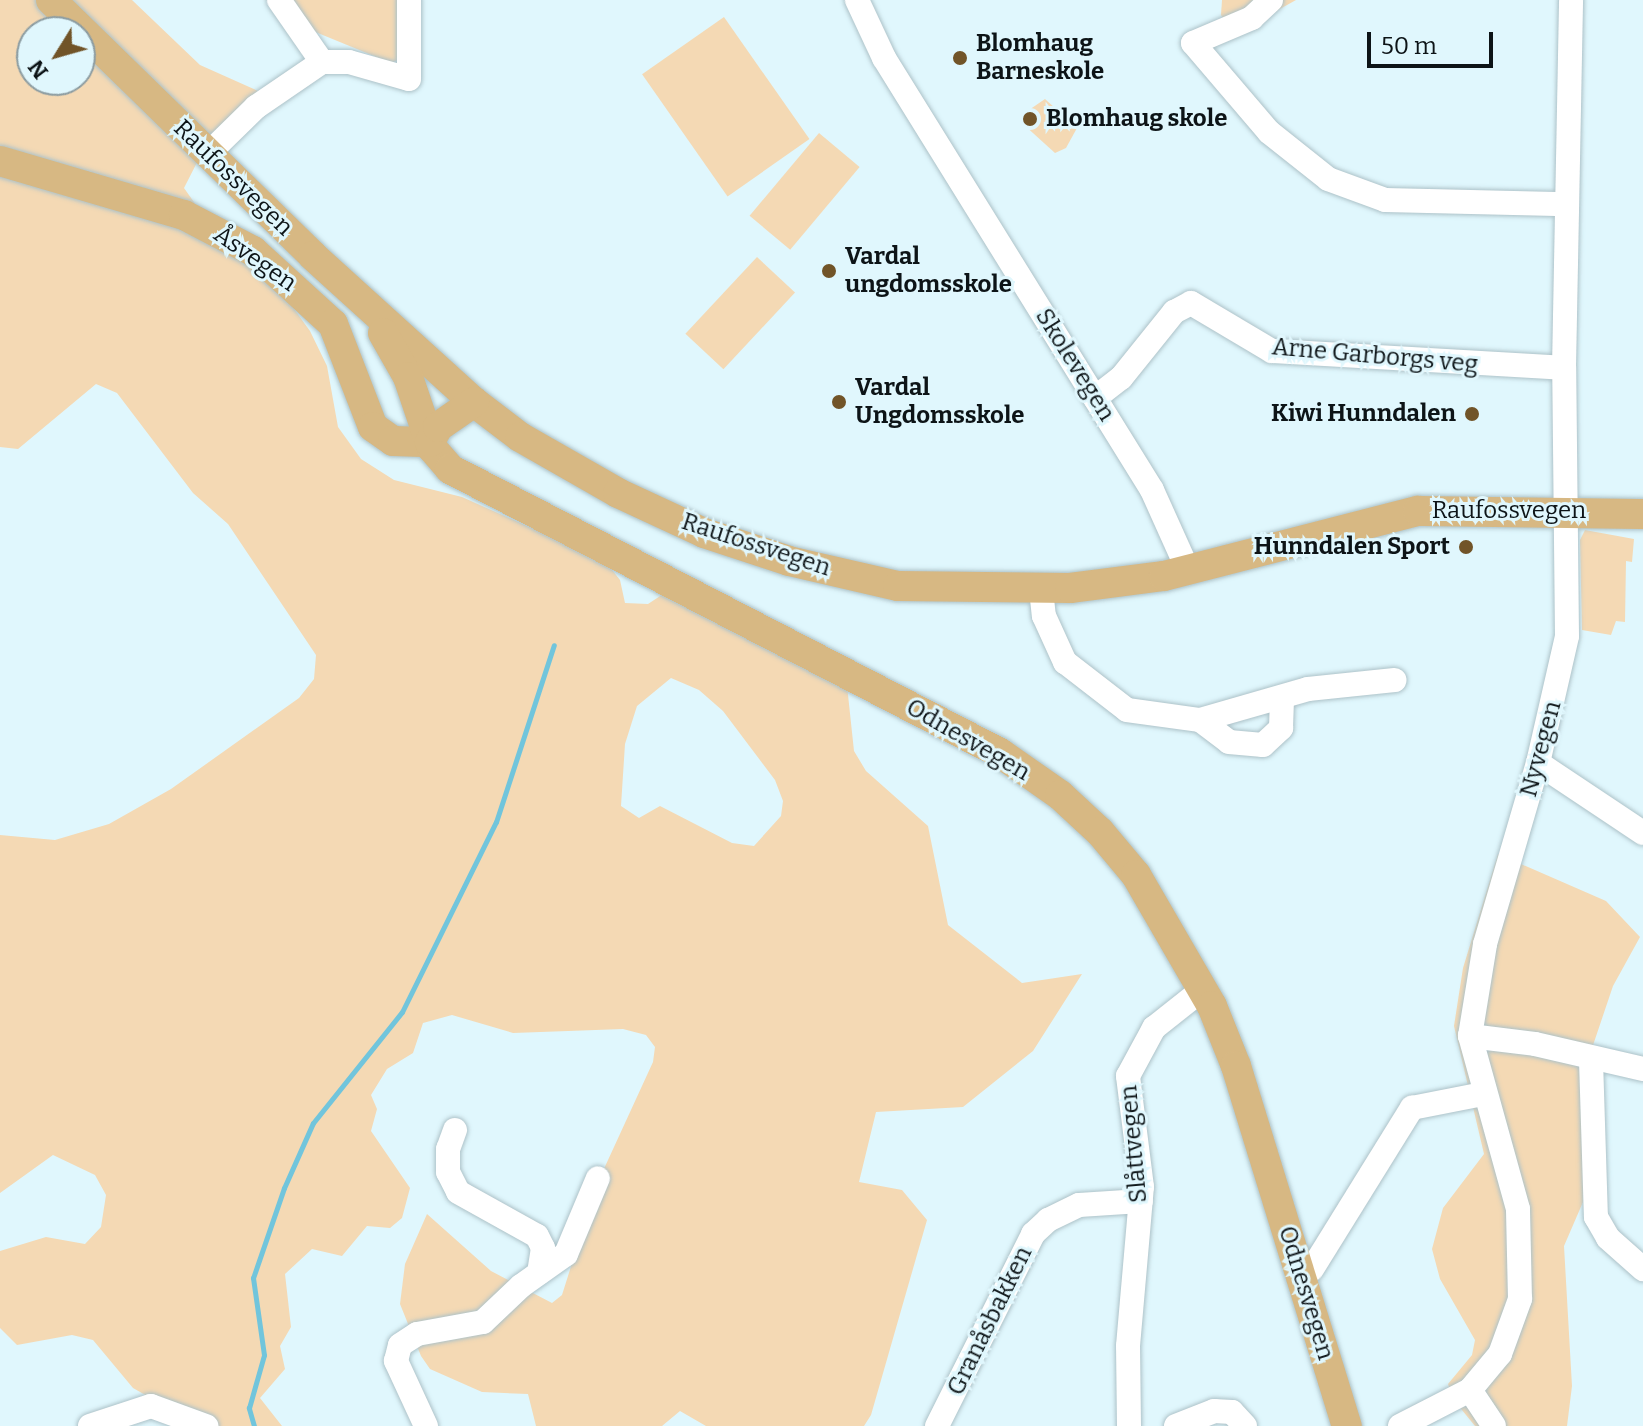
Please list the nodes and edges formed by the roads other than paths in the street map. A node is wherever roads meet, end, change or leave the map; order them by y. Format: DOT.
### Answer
graph roads {
  1 [pos="51,0"];
  2 [pos="279,0"];
  3 [pos="409,0"];
  4 [pos="857,0"];
  5 [pos="1271,0"];
  6 [pos="1571,0"];
  7 [pos="322,62"];
  8 [pos="208,154"];
  9 [pos="0,161"];
  10 [pos="1567,204"];
  11 [pos="362,301"];
  12 [pos="1564,368"];
  13 [pos="464,393"];
  14 [pos="1095,398"];
  15 [pos="426,430"];
  16 [pos="1567,510"];
  17 [pos="1643,514"];
  18 [pos="1188,570"];
  19 [pos="1041,589"];
  20 [pos="1395,680"];
  21 [pos="1282,698"];
  22 [pos="1200,720"];
  23 [pos="1538,763"];
  24 [pos="1643,833"];
  25 [pos="1203,989"];
  26 [pos="1470,1036"];
  27 [pos="1591,1060"];
  28 [pos="1643,1069"];
  29 [pos="1483,1094"];
  30 [pos="455,1130"];
  31 [pos="598,1178"];
  32 [pos="1141,1201"];
  33 [pos="1312,1269"];
  34 [pos="1643,1269"];
  35 [pos="539,1273"];
  36 [pos="1470,1390"];
  37 [pos="90,1426"];
  38 [pos="206,1426"];
  39 [pos="426,1426"];
  40 [pos="937,1426"];
  41 [pos="1129,1426"];
  42 [pos="1176,1426"];
  43 [pos="1245,1426"];
  44 [pos="1347,1426"];
  45 [pos="1400,1426"];
  46 [pos="1494,1426"];
  1 -- 8 [label="main road, Raufossvegen"];
  2 -- 7 [label="street"];
  3 -- 7 [label="street"];
  4 -- 14 [label="street, Skolevegen"];
  5 -- 10 [label="street"];
  6 -- 10 [label="street, Nyvegen"];
  7 -- 8 [label="street"];
  8 -- 11 [label="main road, Raufossvegen"];
  9 -- 15 [label="main road, Åsvegen"];
  10 -- 12 [label="street, Nyvegen"];
  11 -- 13 [label="main road, Raufossvegen"];
  11 -- 15 [label="main road, Odnesvegen"];
  12 -- 14 [label="street, Arne Garborgs veg"];
  12 -- 16 [label="street, Nyvegen"];
  13 -- 15 [label="main road"];
  13 -- 19 [label="main road, Raufossvegen"];
  14 -- 18 [label="street, Skolevegen"];
  15 -- 25 [label="main road, Odnesvegen"];
  16 -- 17 [label="main road, Raufossvegen"];
  16 -- 18 [label="main road, Raufossvegen"];
  16 -- 23 [label="street, Nyvegen"];
  18 -- 19 [label="main road, Raufossvegen"];
  19 -- 22 [label="street"];
  20 -- 21 [label="street"];
  21 -- 22 [label="street"];
  21 -- 22 [label="street"];
  23 -- 24 [label="street"];
  23 -- 26 [label="street, Nyvegen"];
  25 -- 32 [label="street, Slåttvegen"];
  25 -- 44 [label="main road, Odnesvegen"];
  26 -- 27 [label="street"];
  26 -- 29 [label="street, Nyvegen"];
  27 -- 28 [label="street"];
  27 -- 34 [label="street"];
  29 -- 33 [label="street"];
  29 -- 36 [label="street, Nyvegen"];
  30 -- 35 [label="street"];
  31 -- 35 [label="street"];
  32 -- 40 [label="street, Granåsbakken"];
  32 -- 41 [label="street, Slåttvegen"];
  35 -- 39 [label="street"];
  36 -- 45 [label="street, Nyvegen"];
  36 -- 46 [label="street"];
  37 -- 38 [label="street"];
  42 -- 43 [label="street"];
}
